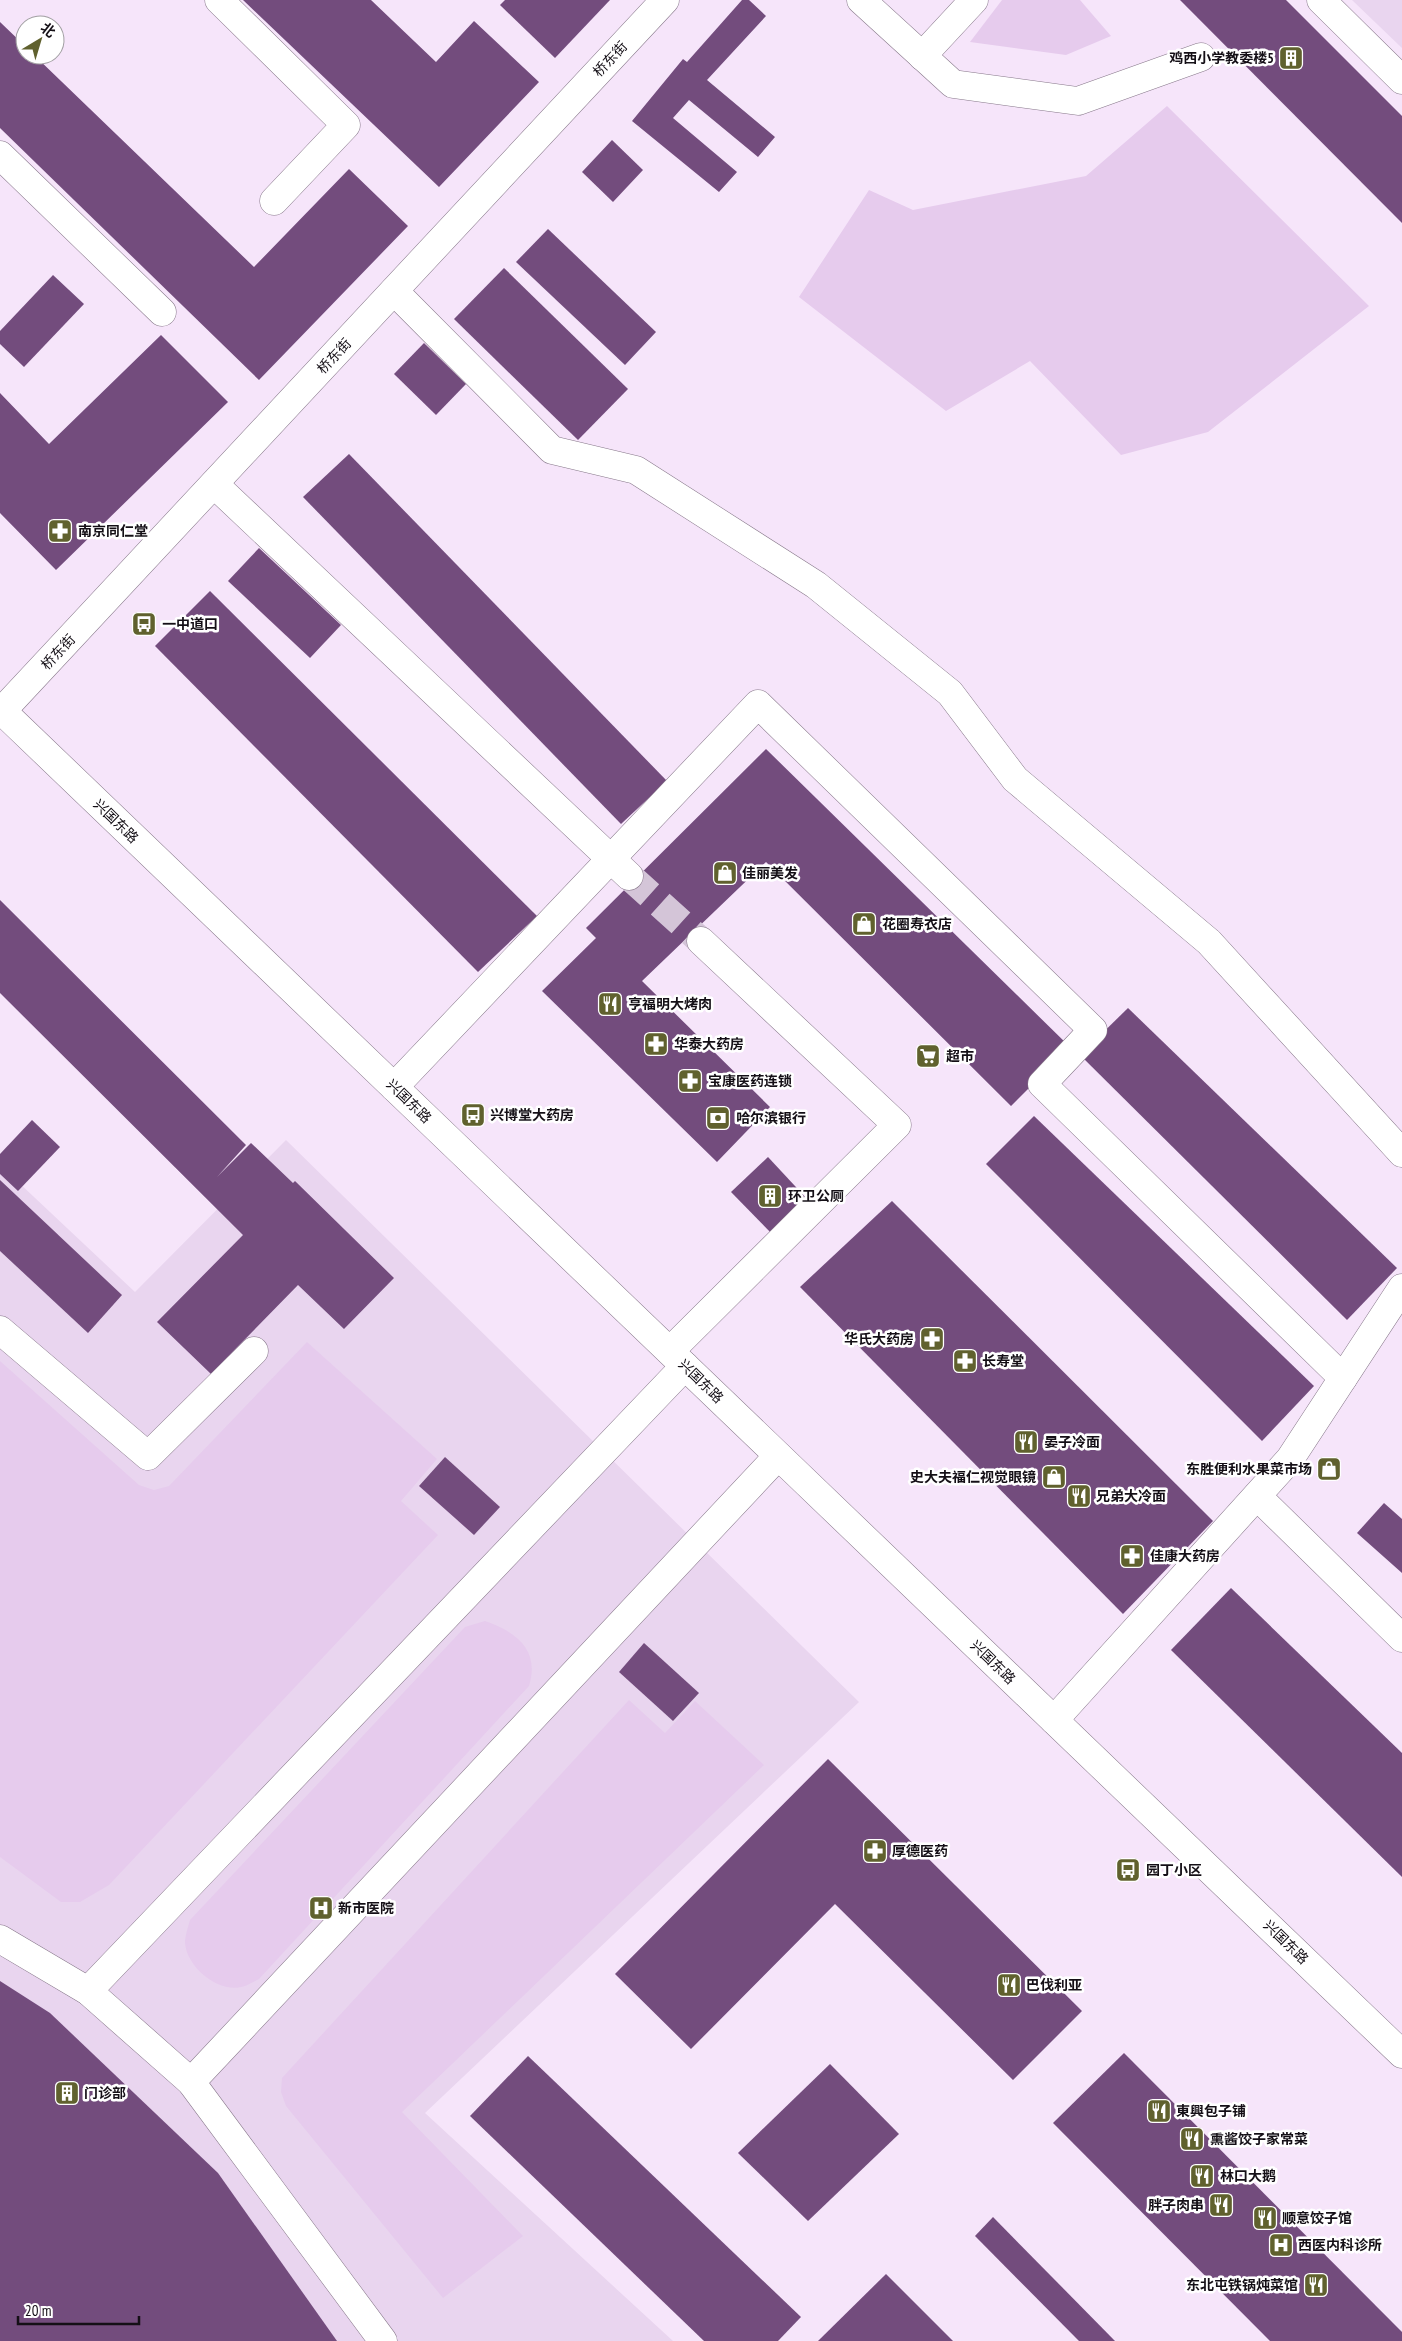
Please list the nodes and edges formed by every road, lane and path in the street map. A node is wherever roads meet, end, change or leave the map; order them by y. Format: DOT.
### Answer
graph roads {
  1 [pos="219,0"];
  2 [pos="665,0"];
  3 [pos="861,0"];
  4 [pos="974,0"];
  5 [pos="1321,0"];
  6 [pos="922,56"];
  7 [pos="1201,57"];
  8 [pos="1402,80"];
  9 [pos="0,154"];
  10 [pos="274,201"];
  11 [pos="394,291"];
  12 [pos="162,312"];
  13 [pos="214,484"];
  14 [pos="1,711"];
  15 [pos="620,868"];
  16 [pos="701,942"];
  17 [pos="394,1087"];
  18 [pos="1402,1153"];
  19 [pos="1402,1288"];
  20 [pos="0,1330"];
  21 [pos="254,1351"];
  22 [pos="678,1359"];
  23 [pos="1343,1378"];
  24 [pos="778,1456"];
  25 [pos="1256,1496"];
  26 [pos="1402,1638"];
  27 [pos="1054,1720"];
  28 [pos="0,1939"];
  29 [pos="88,1991"];
  30 [pos="1402,2054"];
  31 [pos="191,2082"];
  32 [pos="383,2341"];
  1 -- 10 [label="main road"];
  2 -- 11 [label="main road, 桥东街"];
  3 -- 6 [label="main road"];
  4 -- 6 [label="main road"];
  5 -- 8 [label="main road"];
  6 -- 7 [label="main road"];
  9 -- 12 [label="main road"];
  11 -- 13 [label="main road, 桥东街"];
  11 -- 18 [label="main road"];
  13 -- 14 [label="main road, 桥东街"];
  13 -- 15 [label="main road"];
  14 -- 17 [label="main road, 兴国东路"];
  15 -- 17 [label="main road"];
  15 -- 23 [label="main road"];
  16 -- 22 [label="main road"];
  17 -- 22 [label="main road, 兴国东路"];
  19 -- 23 [label="main road"];
  20 -- 21 [label="main road"];
  22 -- 24 [label="main road, 兴国东路"];
  22 -- 29 [label="main road"];
  23 -- 25 [label="main road"];
  24 -- 27 [label="main road, 兴国东路"];
  24 -- 31 [label="main road"];
  25 -- 26 [label="main road"];
  25 -- 27 [label="main road"];
  27 -- 30 [label="main road, 兴国东路"];
  28 -- 29 [label="main road"];
  29 -- 31 [label="main road"];
  31 -- 32 [label="main road"];
}
